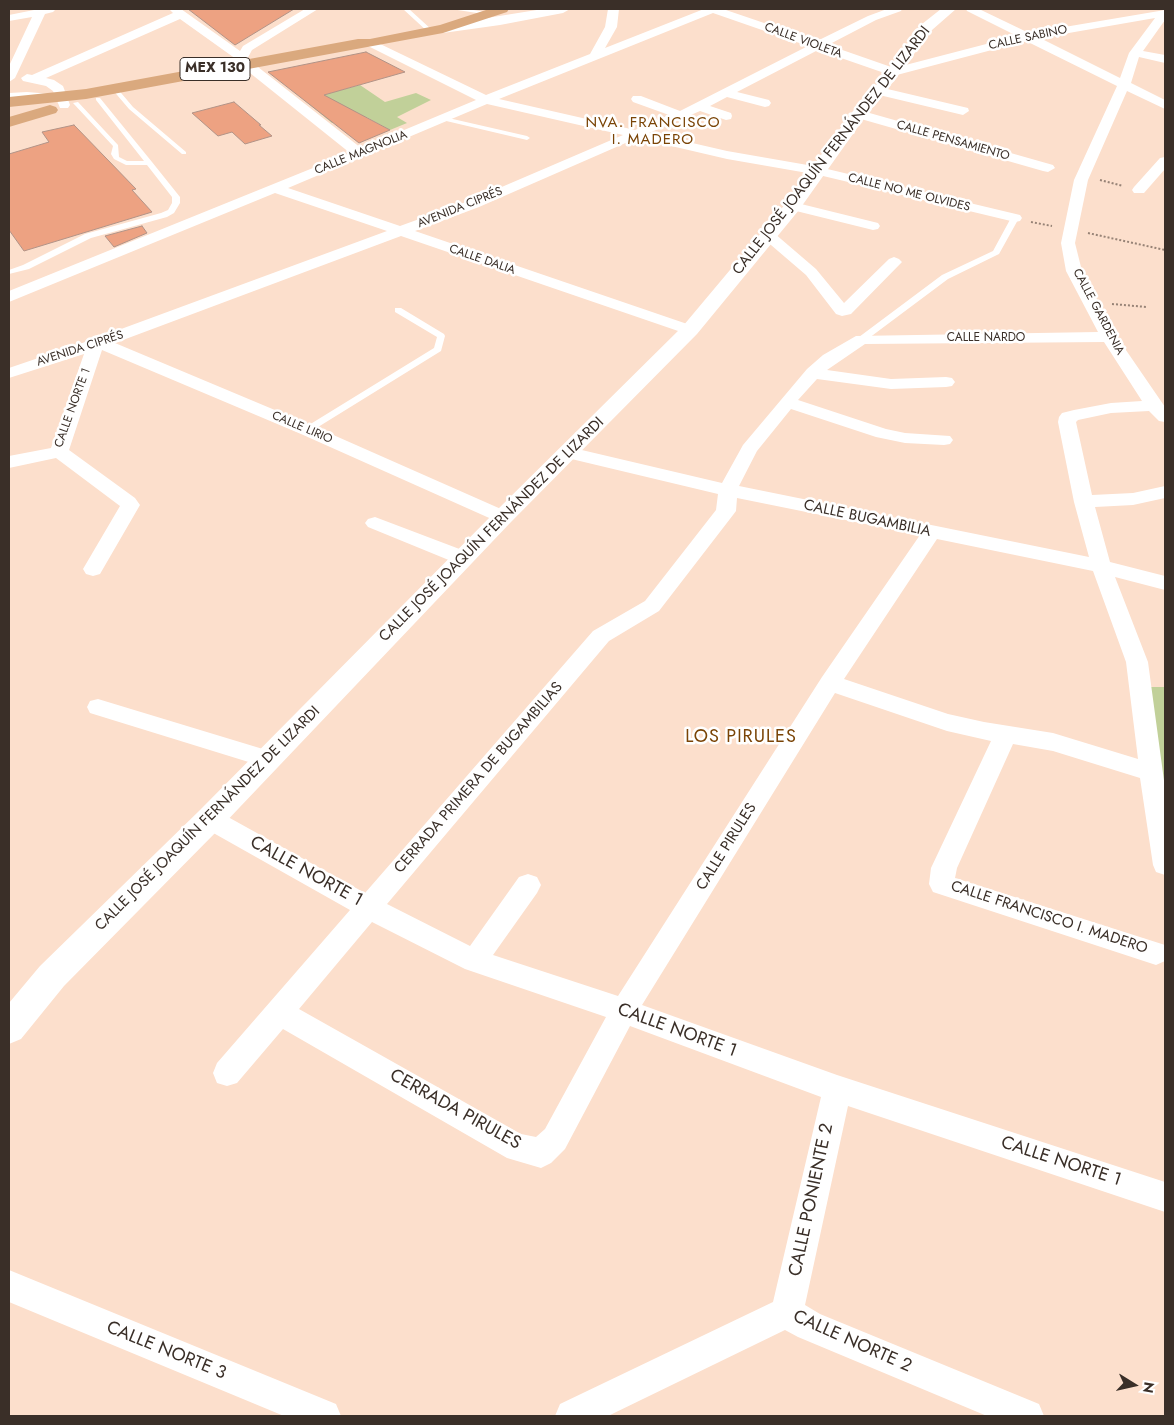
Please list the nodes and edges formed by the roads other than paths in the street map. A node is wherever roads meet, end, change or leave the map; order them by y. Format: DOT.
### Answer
graph roads {
  1 [pos="53,9"];
  2 [pos="312,9"];
  3 [pos="406,9"];
  4 [pos="454,9"];
  5 [pos="563,9"];
  6 [pos="613,9"];
  7 [pos="713,9"];
  8 [pos="896,9"];
  9 [pos="949,9"];
  10 [pos="971,9"];
  11 [pos="177,11"];
  12 [pos="496,11"];
  13 [pos="40,12"];
  14 [pos="1165,13"];
  15 [pos="9,18"];
  16 [pos="436,30"];
  17 [pos="1028,37"];
  18 [pos="370,43"];
  19 [pos="817,46"];
  20 [pos="1135,53"];
  21 [pos="595,56"];
  22 [pos="1165,59"];
  23 [pos="239,62"];
  24 [pos="261,66"];
  25 [pos="224,75"];
  26 [pos="9,78"];
  27 [pos="34,79"];
  28 [pos="886,82"];
  29 [pos="1124,85"];
  30 [pos="117,92"];
  31 [pos="728,94"];
  32 [pos="9,95"];
  33 [pos="98,99"];
  34 [pos="638,99"];
  35 [pos="486,100"];
  36 [pos="9,102"];
  37 [pos="67,102"];
  38 [pos="765,104"];
  39 [pos="1165,105"];
  40 [pos="699,107"];
  41 [pos="963,111"];
  42 [pos="858,114"];
  43 [pos="680,115"];
  44 [pos="726,116"];
  45 [pos="444,119"];
  46 [pos="9,122"];
  47 [pos="636,134"];
  48 [pos="527,138"];
  49 [pos="132,141"];
  50 [pos="116,146"];
  51 [pos="184,153"];
  52 [pos="358,153"];
  53 [pos="1165,162"];
  54 [pos="150,163"];
  55 [pos="1048,168"];
  56 [pos="819,171"];
  57 [pos="274,188"];
  58 [pos="1139,190"];
  59 [pos="793,206"];
  60 [pos="1015,218"];
  61 [pos="873,226"];
  62 [pos="401,232"];
  63 [pos="769,236"];
  64 [pos="894,262"];
  65 [pos="9,272"];
  66 [pos="9,298"];
  67 [pos="398,310"];
  68 [pos="690,330"];
  69 [pos="1109,337"];
  70 [pos="862,339"];
  71 [pos="97,344"];
  72 [pos="9,372"];
  73 [pos="813,373"];
  74 [pos="946,382"];
  75 [pos="787,402"];
  76 [pos="1161,408"];
  77 [pos="307,430"];
  78 [pos="944,440"];
  79 [pos="59,452"];
  80 [pos="569,453"];
  81 [pos="9,462"];
  82 [pos="728,490"];
  83 [pos="1165,492"];
  84 [pos="1084,502"];
  85 [pos="503,518"];
  86 [pos="375,523"];
  87 [pos="932,532"];
  88 [pos="463,558"];
  89 [pos="1101,566"];
  90 [pos="93,569"];
  91 [pos="1165,583"];
  92 [pos="830,683"];
  93 [pos="98,707"];
  94 [pos="1006,734"];
  95 [pos="268,759"];
  96 [pos="1151,772"];
  97 [pos="210,819"];
  98 [pos="1165,865"];
  99 [pos="528,885"];
  100 [pos="368,907"];
  101 [pos="1156,953"];
  102 [pos="474,961"];
  103 [pos="280,1012"];
  104 [pos="624,1012"];
  105 [pos="9,1028"];
  106 [pos="227,1074"];
  107 [pos="837,1089"];
  108 [pos="1165,1197"];
  109 [pos="9,1286"];
  110 [pos="787,1312"];
  111 [pos="324,1416"];
  112 [pos="572,1416"];
  113 [pos="1027,1416"];
  1 -- 13 [label="street"];
  2 -- 23 [label="street"];
  3 -- 16 [label="lane"];
  4 -- 12 [label="lane"];
  5 -- 16 [label="street"];
  6 -- 21 [label="street"];
  7 -- 19 [label="street, CALLE VIOLETA"];
  7 -- 21 [label="street, CALLE MAGNOLIA"];
  8 -- 19 [label="street, AVENIDA CIPRÉS"];
  9 -- 28 [label="street, CALLE JOSÉ JOAQUÍN FERNÁNDEZ DE LIZARDI"];
  10 -- 17 [label="street"];
  11 -- 23 [label="street"];
  11 -- 27 [label="street"];
  12 -- 16 [label="main road, MEX 130"];
  13 -- 15 [label="street"];
  13 -- 26 [label="street"];
  14 -- 17 [label="street, CALLE SABINO"];
  14 -- 20 [label="street, CALLE GARDENIA"];
  16 -- 18 [label="main road, MEX 130"];
  17 -- 28 [label="street, CALLE SABINO"];
  17 -- 29 [label="street"];
  18 -- 24 [label="main road, MEX 130"];
  18 -- 35 [label="street, CALLE NO ME OLVIDES"];
  19 -- 28 [label="street, CALLE VIOLETA"];
  19 -- 31 [label="street, AVENIDA CIPRÉS"];
  20 -- 22 [label="street"];
  20 -- 29 [label="street, CALLE GARDENIA"];
  21 -- 35 [label="street, CALLE MAGNOLIA"];
  23 -- 24 [label="main road, MEX 130"];
  23 -- 25 [label="street"];
  23 -- 30 [label="main road, MEX 130"];
  24 -- 25 [label="main road, MEX 130"];
  24 -- 52 [label="street"];
  25 -- 30 [label="main road, MEX 130"];
  26 -- 27 [label="street"];
  27 -- 37 [label="street"];
  28 -- 41 [label="street, CALLE VIOLETA"];
  28 -- 42 [label="street, CALLE JOSÉ JOAQUÍN FERNÁNDEZ DE LIZARDI"];
  29 -- 39 [label="street"];
  29 -- 69 [label="street, CALLE GARDENIA"];
  30 -- 33 [label="main road, MEX 130"];
  30 -- 37 [label="main road, MEX 130"];
  30 -- 51 [label="lane"];
  31 -- 38 [label="street"];
  31 -- 40 [label="street, AVENIDA CIPRÉS"];
  32 -- 37 [label="lane"];
  33 -- 37 [label="main road, MEX 130"];
  33 -- 49 [label="lane"];
  34 -- 43 [label="street"];
  35 -- 45 [label="street, CALLE MAGNOLIA"];
  35 -- 47 [label="street, CALLE NO ME OLVIDES"];
  36 -- 37 [label="main road, MEX 130"];
  37 -- 46 [label="main road, MEX 130"];
  37 -- 50 [label="lane"];
  40 -- 43 [label="street, AVENIDA CIPRÉS"];
  40 -- 44 [label="street"];
  42 -- 55 [label="street, CALLE PENSAMIENTO"];
  42 -- 56 [label="street, CALLE JOSÉ JOAQUÍN FERNÁNDEZ DE LIZARDI"];
  43 -- 47 [label="street, AVENIDA CIPRÉS"];
  45 -- 48 [label="lane"];
  45 -- 52 [label="street, CALLE MAGNOLIA"];
  47 -- 56 [label="street, CALLE NO ME OLVIDES"];
  47 -- 62 [label="street, AVENIDA CIPRÉS"];
  49 -- 50 [label="lane"];
  49 -- 54 [label="lane"];
  50 -- 54 [label="lane"];
  52 -- 57 [label="street, CALLE MAGNOLIA"];
  53 -- 58 [label="street"];
  54 -- 65 [label="lane"];
  56 -- 59 [label="street, CALLE JOSÉ JOAQUÍN FERNÁNDEZ DE LIZARDI"];
  56 -- 60 [label="street, CALLE NO ME OLVIDES"];
  57 -- 62 [label="street, CALLE DALIA"];
  57 -- 66 [label="street, CALLE MAGNOLIA"];
  59 -- 61 [label="street"];
  59 -- 63 [label="street, CALLE JOSÉ JOAQUÍN FERNÁNDEZ DE LIZARDI"];
  60 -- 70 [label="lane"];
  62 -- 68 [label="street, CALLE DALIA"];
  62 -- 71 [label="street, AVENIDA CIPRÉS"];
  63 -- 64 [label="street"];
  63 -- 68 [label="street, CALLE JOSÉ JOAQUÍN FERNÁNDEZ DE LIZARDI"];
  67 -- 77 [label="lane"];
  68 -- 80 [label="street, CALLE JOSÉ JOAQUÍN FERNÁNDEZ DE LIZARDI"];
  69 -- 70 [label="street, CALLE NARDO"];
  69 -- 76 [label="street, CALLE GARDENIA"];
  70 -- 73 [label="street, CERRADA PRIMERA DE BUGAMBILIAS"];
  71 -- 72 [label="street, AVENIDA CIPRÉS"];
  71 -- 77 [label="street, CALLE LIRIO"];
  71 -- 79 [label="street, CALLE NORTE 1"];
  73 -- 74 [label="street"];
  73 -- 75 [label="street, CERRADA PRIMERA DE BUGAMBILIAS"];
  75 -- 78 [label="street"];
  75 -- 82 [label="street, CERRADA PRIMERA DE BUGAMBILIAS"];
  76 -- 84 [label="street"];
  77 -- 85 [label="street, CALLE LIRIO"];
  79 -- 81 [label="street, CALLE NORTE 1"];
  79 -- 90 [label="street"];
  80 -- 82 [label="street, CALLE BUGAMBILIA"];
  80 -- 85 [label="street, CALLE JOSÉ JOAQUÍN FERNÁNDEZ DE LIZARDI"];
  82 -- 87 [label="street, CALLE BUGAMBILIA"];
  82 -- 100 [label="street, CERRADA PRIMERA DE BUGAMBILIAS"];
  83 -- 84 [label="street"];
  84 -- 89 [label="street"];
  85 -- 88 [label="street, CALLE JOSÉ JOAQUÍN FERNÁNDEZ DE LIZARDI"];
  86 -- 88 [label="street"];
  87 -- 89 [label="street, CALLE BUGAMBILIA"];
  87 -- 92 [label="street, CALLE PIRULES"];
  88 -- 95 [label="street, CALLE JOSÉ JOAQUÍN FERNÁNDEZ DE LIZARDI"];
  89 -- 91 [label="street, CALLE BUGAMBILIA"];
  89 -- 96 [label="street"];
  92 -- 94 [label="street"];
  92 -- 104 [label="street, CALLE PIRULES"];
  93 -- 95 [label="street"];
  94 -- 96 [label="street"];
  94 -- 101 [label="street, CALLE FRANCISCO I. MADERO"];
  95 -- 97 [label="street, CALLE JOSÉ JOAQUÍN FERNÁNDEZ DE LIZARDI"];
  96 -- 98 [label="street"];
  97 -- 100 [label="street, CALLE NORTE 1"];
  97 -- 105 [label="street, CALLE JOSÉ JOAQUÍN FERNÁNDEZ DE LIZARDI"];
  99 -- 102 [label="street"];
  100 -- 102 [label="street, CALLE NORTE 1"];
  100 -- 103 [label="street, CERRADA PRIMERA DE BUGAMBILIAS"];
  102 -- 104 [label="street, CALLE NORTE 1"];
  103 -- 104 [label="street, CERRADA PIRULES"];
  103 -- 106 [label="street, CERRADA PRIMERA DE BUGAMBILIAS"];
  104 -- 107 [label="street, CALLE NORTE 1"];
  107 -- 108 [label="street, CALLE NORTE 1"];
  107 -- 110 [label="street, CALLE PONIENTE 2"];
  109 -- 111 [label="street, CALLE NORTE 3"];
  110 -- 112 [label="street, CALLE NORTE 2"];
  110 -- 113 [label="street, CALLE NORTE 2"];
}
